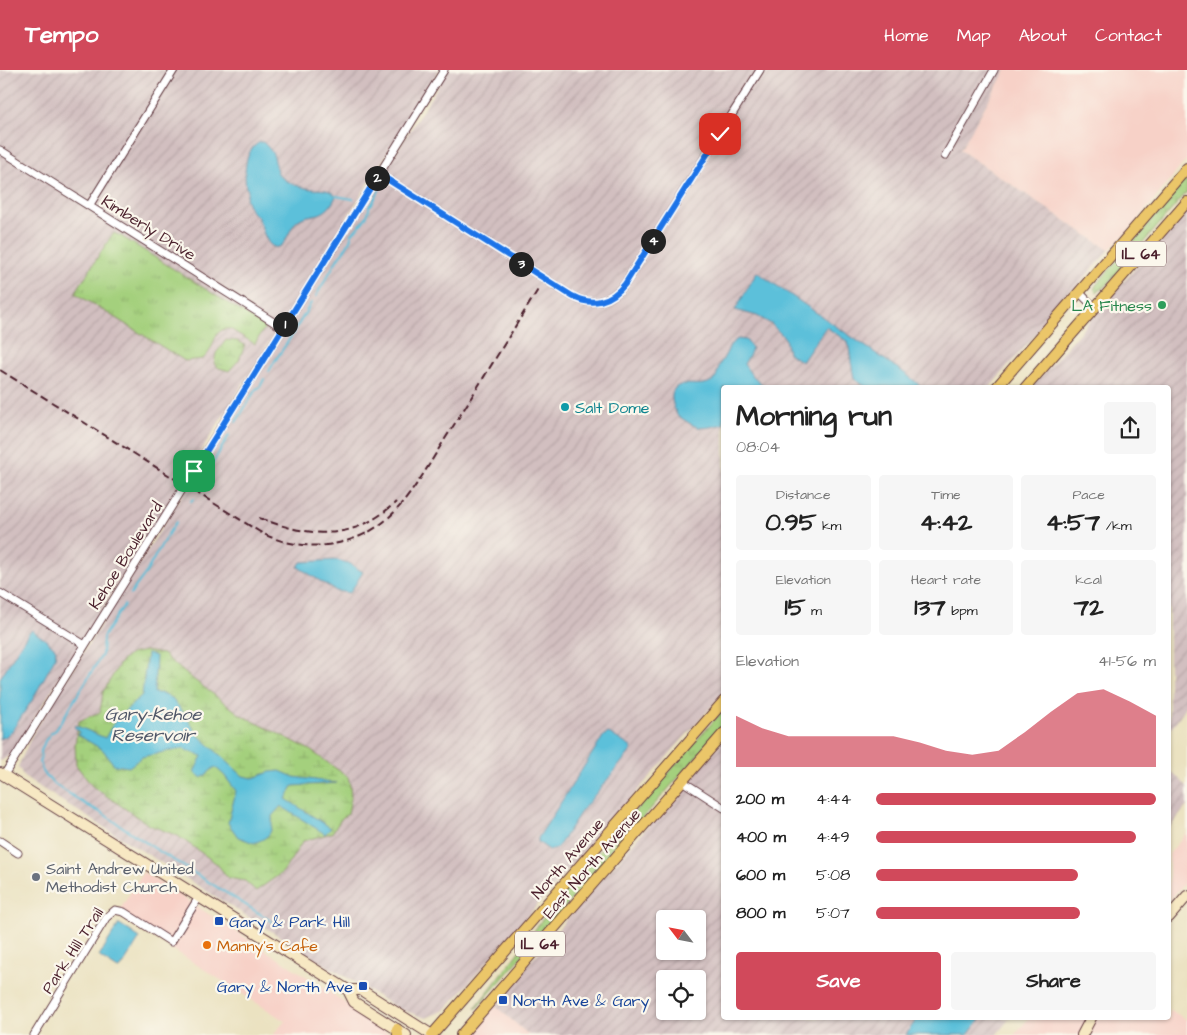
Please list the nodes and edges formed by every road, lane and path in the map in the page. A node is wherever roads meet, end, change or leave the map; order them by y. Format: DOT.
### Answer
graph roads {
  1 [pos="174,70"];
  2 [pos="444,70"];
  3 [pos="760,70"];
  4 [pos="994,70"];
  5 [pos="0,150"];
  6 [pos="945,156"];
  7 [pos="1187,168"];
  8 [pos="379,174"];
  9 [pos="1187,202"];
  10 [pos="90,206"];
  11 [pos="1079,292"];
  12 [pos="1094,307"];
  13 [pos="283,328"];
  14 [pos="999,385"];
  15 [pos="1028,385"];
  16 [pos="0,592"];
  17 [pos="85,645"];
  18 [pos="721,704"];
  19 [pos="721,736"];
  20 [pos="2,774"];
  21 [pos="682,781"];
  22 [pos="721,806"];
  23 [pos="0,842"];
  24 [pos="18,853"];
  25 [pos="1187,896"];
  26 [pos="199,897"];
  27 [pos="1171,915"];
  28 [pos="348,990"];
  29 [pos="1090,1020"];
  30 [pos="468,1030"];
  31 [pos="401,1033"];
  32 [pos="34,1035"];
  33 [pos="432,1035"];
  34 [pos="461,1035"];
  35 [pos="1082,1035"];
  1 -- 10 [label="street"];
  2 -- 8 [label="street, Kehoe Boulevard"];
  3 -- 8 [label="street"];
  4 -- 6 [label="street"];
  5 -- 10 [label="street, Kimberly Drive"];
  7 -- 11 [label="main road, IL 64"];
  8 -- 13 [label="street, Kehoe Boulevard"];
  9 -- 12 [label="main road, IL 64"];
  10 -- 13 [label="street, Kimberly Drive"];
  11 -- 12 [label="street"];
  11 -- 14 [label="main road, IL 64"];
  12 -- 15 [label="main road, IL 64"];
  13 -- 17 [label="street, Kehoe Boulevard"];
  16 -- 17 [label="street"];
  17 -- 20 [label="street, Kehoe Boulevard"];
  18 -- 33 [label="main road, North Avenue / IL 64"];
  19 -- 21 [label="main road, East North Avenue / IL 64"];
  20 -- 26 [label="street"];
  21 -- 22 [label="street"];
  21 -- 30 [label="main road, East North Avenue / IL 64"];
  23 -- 24 [label="street"];
  25 -- 27 [label="street"];
  26 -- 28 [label="street"];
  26 -- 32 [label="street, Park Hill Trail"];
  28 -- 31 [label="street"];
  28 -- 33 [label="street"];
  29 -- 35 [label="street"];
  30 -- 34 [label="main road, East North Avenue / IL 64"];
}
